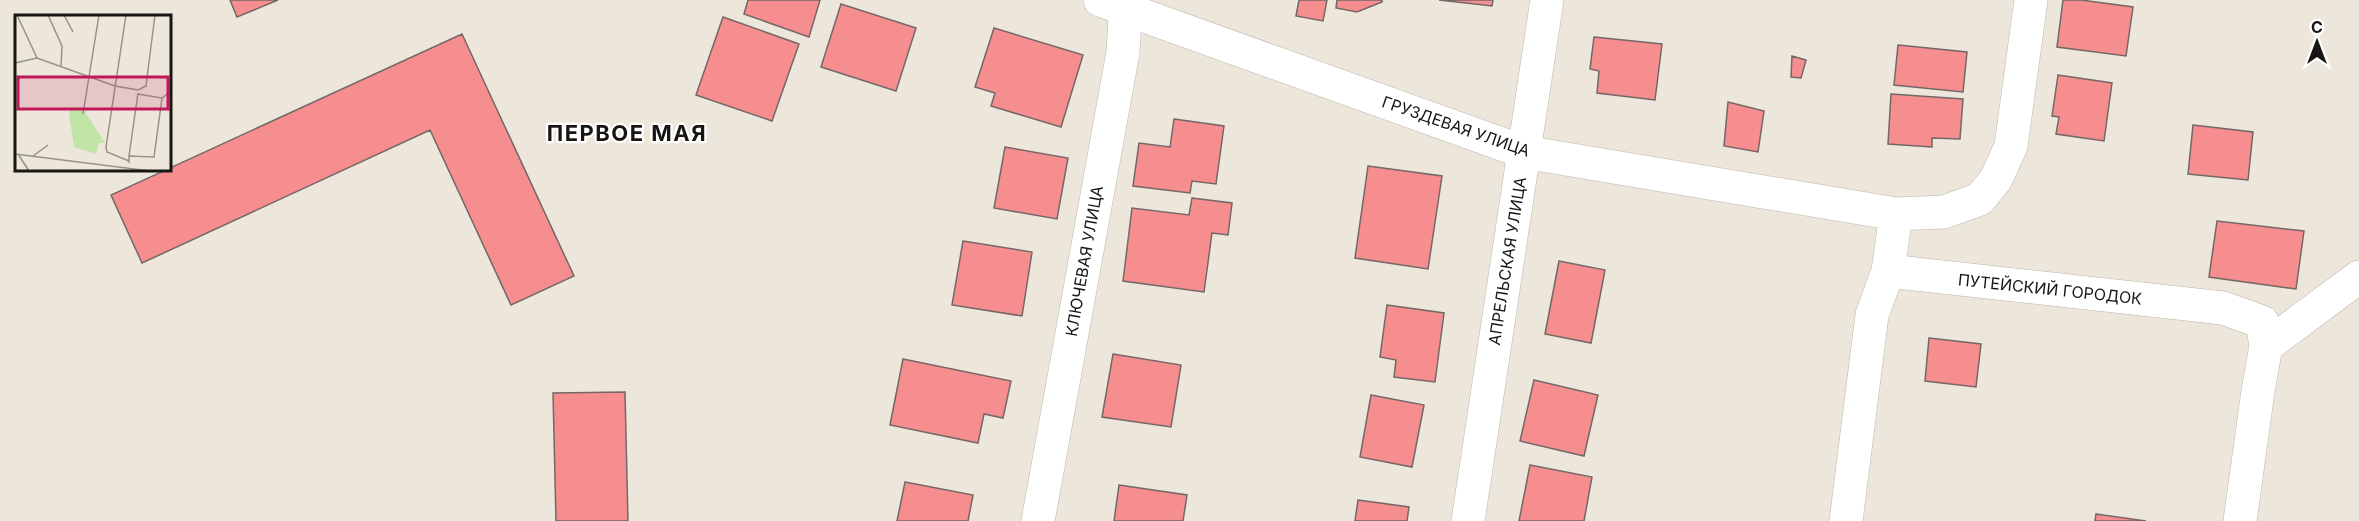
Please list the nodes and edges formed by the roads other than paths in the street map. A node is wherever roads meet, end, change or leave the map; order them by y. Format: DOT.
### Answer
graph roads {
  1 [pos="1547,0"];
  2 [pos="2031,0"];
  3 [pos="1117,3"];
  4 [pos="1524,152"];
  5 [pos="1896,214"];
  6 [pos="1888,271"];
  7 [pos="2359,277"];
  8 [pos="2266,346"];
  9 [pos="1038,521"];
  10 [pos="1468,521"];
  11 [pos="1846,521"];
  12 [pos="2240,521"];
  1 -- 4 [label="street, АПРЕЛЬСКАЯ УЛИЦА"];
  2 -- 5 [label="street, ГРУЗДЕВАЯ УЛИЦА"];
  3 -- 4 [label="street, ГРУЗДЕВАЯ УЛИЦА"];
  3 -- 9 [label="street, КЛЮЧЕВАЯ УЛИЦА"];
  4 -- 5 [label="street, ГРУЗДЕВАЯ УЛИЦА"];
  4 -- 10 [label="street, АПРЕЛЬСКАЯ УЛИЦА"];
  5 -- 6 [label="street"];
  6 -- 8 [label="street, ПУТЕЙСКИЙ ГОРОДОК"];
  6 -- 11 [label="street"];
  7 -- 8 [label="street"];
  8 -- 12 [label="street, ПУТЕЙСКИЙ ГОРОДОК"];
}
